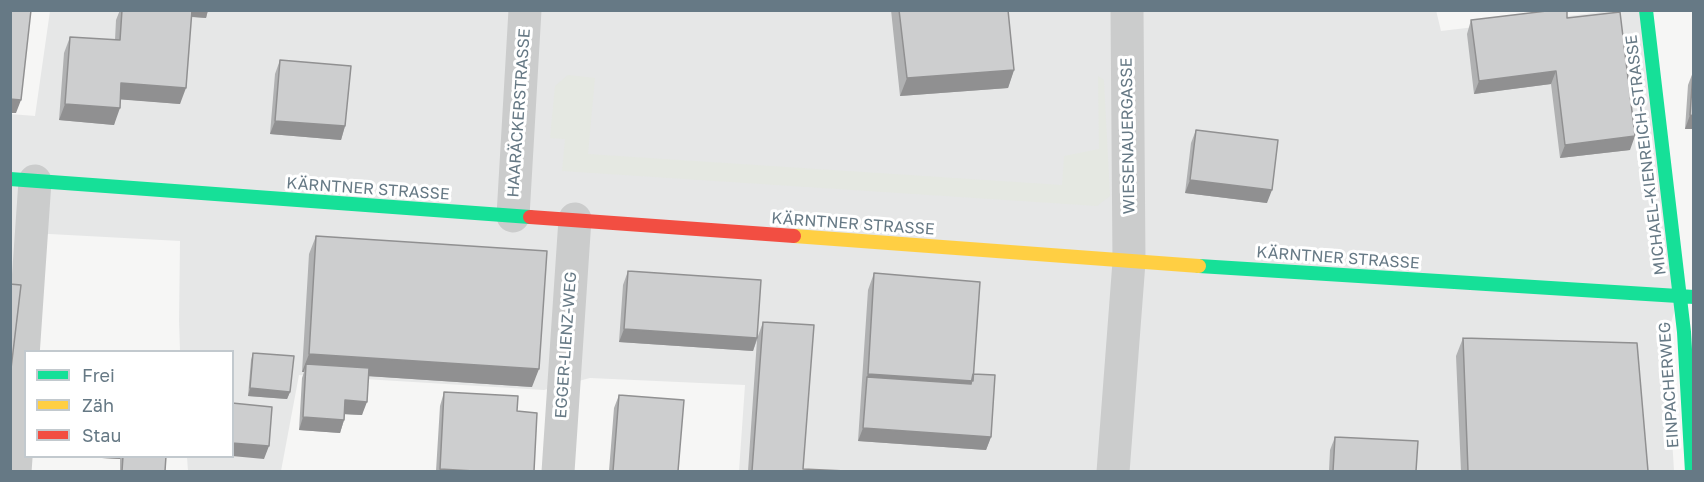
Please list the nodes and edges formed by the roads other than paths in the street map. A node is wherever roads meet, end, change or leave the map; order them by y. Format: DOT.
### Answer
graph roads {
  1 [pos="525,10"];
  2 [pos="1127,10"];
  3 [pos="1646,10"];
  4 [pos="23,180"];
  5 [pos="513,216"];
  6 [pos="575,219"];
  7 [pos="1129,262"];
  8 [pos="1679,296"];
  9 [pos="1694,297"];
  10 [pos="15,471"];
  11 [pos="558,471"];
  12 [pos="1113,471"];
  13 [pos="1692,471"];
  1 -- 5 [label="street, HAARÄCKERSTRASSE"];
  2 -- 7 [label="street, WIESENAUERGASSE"];
  3 -- 8 [label="main road, MICHAEL-KIENREICH-STRASSE"];
  4 -- 5 [label="main road, KÄRNTNER STRASSE"];
  4 -- 10 [label="street"];
  5 -- 6 [label="main road, KÄRNTNER STRASSE"];
  6 -- 7 [label="main road, KÄRNTNER STRASSE"];
  6 -- 11 [label="street, EGGER-LIENZ-WEG"];
  7 -- 8 [label="main road, KÄRNTNER STRASSE"];
  7 -- 12 [label="street, WIESENAUERGASSE"];
  8 -- 9 [label="main road, KÄRNTNER STRASSE"];
  8 -- 13 [label="main road, EINPACHERWEG"];
}
